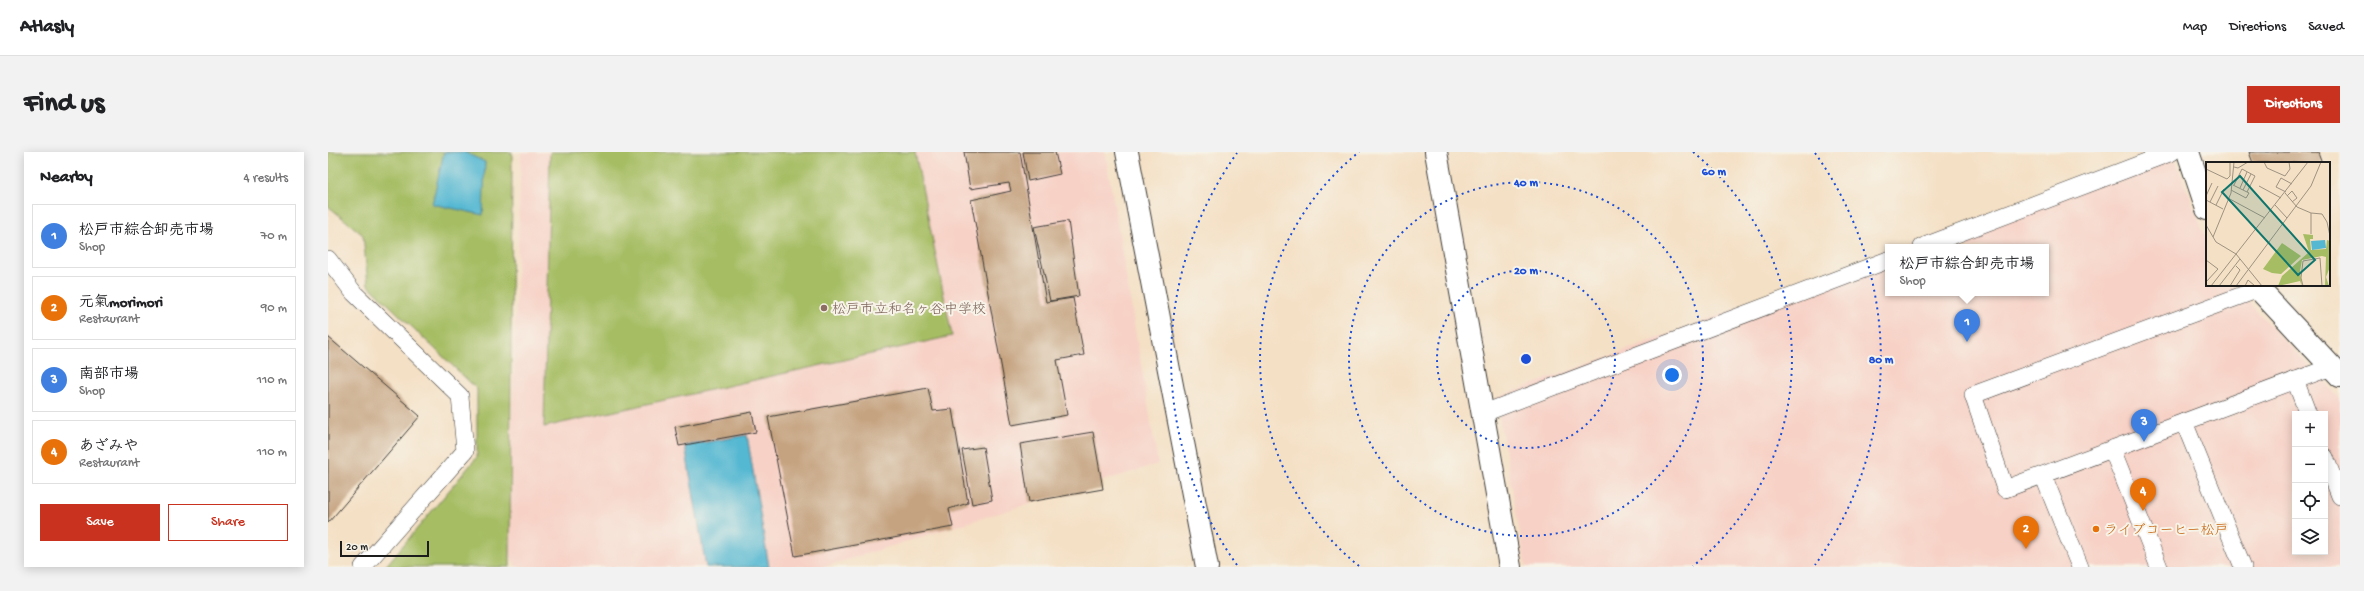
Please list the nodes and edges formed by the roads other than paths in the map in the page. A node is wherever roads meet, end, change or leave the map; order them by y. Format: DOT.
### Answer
graph roads {
  1 [pos="1127,152"];
  2 [pos="1436,152"];
  3 [pos="2172,152"];
  4 [pos="2188,152"];
  5 [pos="2206,206"];
  6 [pos="1930,244"];
  7 [pos="328,259"];
  8 [pos="1885,261"];
  9 [pos="2257,287"];
  10 [pos="2335,372"];
  11 [pos="2295,380"];
  12 [pos="2307,411"];
  13 [pos="1484,413"];
  14 [pos="2184,422"];
  15 [pos="2112,449"];
  16 [pos="2328,465"];
  17 [pos="2043,474"];
  18 [pos="2340,496"];
  19 [pos="363,567"];
  20 [pos="1207,567"];
  21 [pos="1510,567"];
  22 [pos="2080,567"];
  23 [pos="2159,567"];
  24 [pos="2243,567"];
  1 -- 20 [label="street"];
  2 -- 13 [label="street"];
  3 -- 6 [label="lane"];
  4 -- 5 [label="street"];
  7 -- 19 [label="lane"];
  8 -- 13 [label="lane"];
  9 -- 10 [label="street"];
  9 -- 17 [label="lane"];
  10 -- 11 [label="lane"];
  11 -- 12 [label="lane"];
  11 -- 14 [label="lane"];
  13 -- 21 [label="street"];
  14 -- 15 [label="lane"];
  14 -- 24 [label="lane"];
  15 -- 17 [label="lane"];
  15 -- 23 [label="lane"];
  16 -- 18 [label="lane"];
  17 -- 22 [label="lane"];
}
